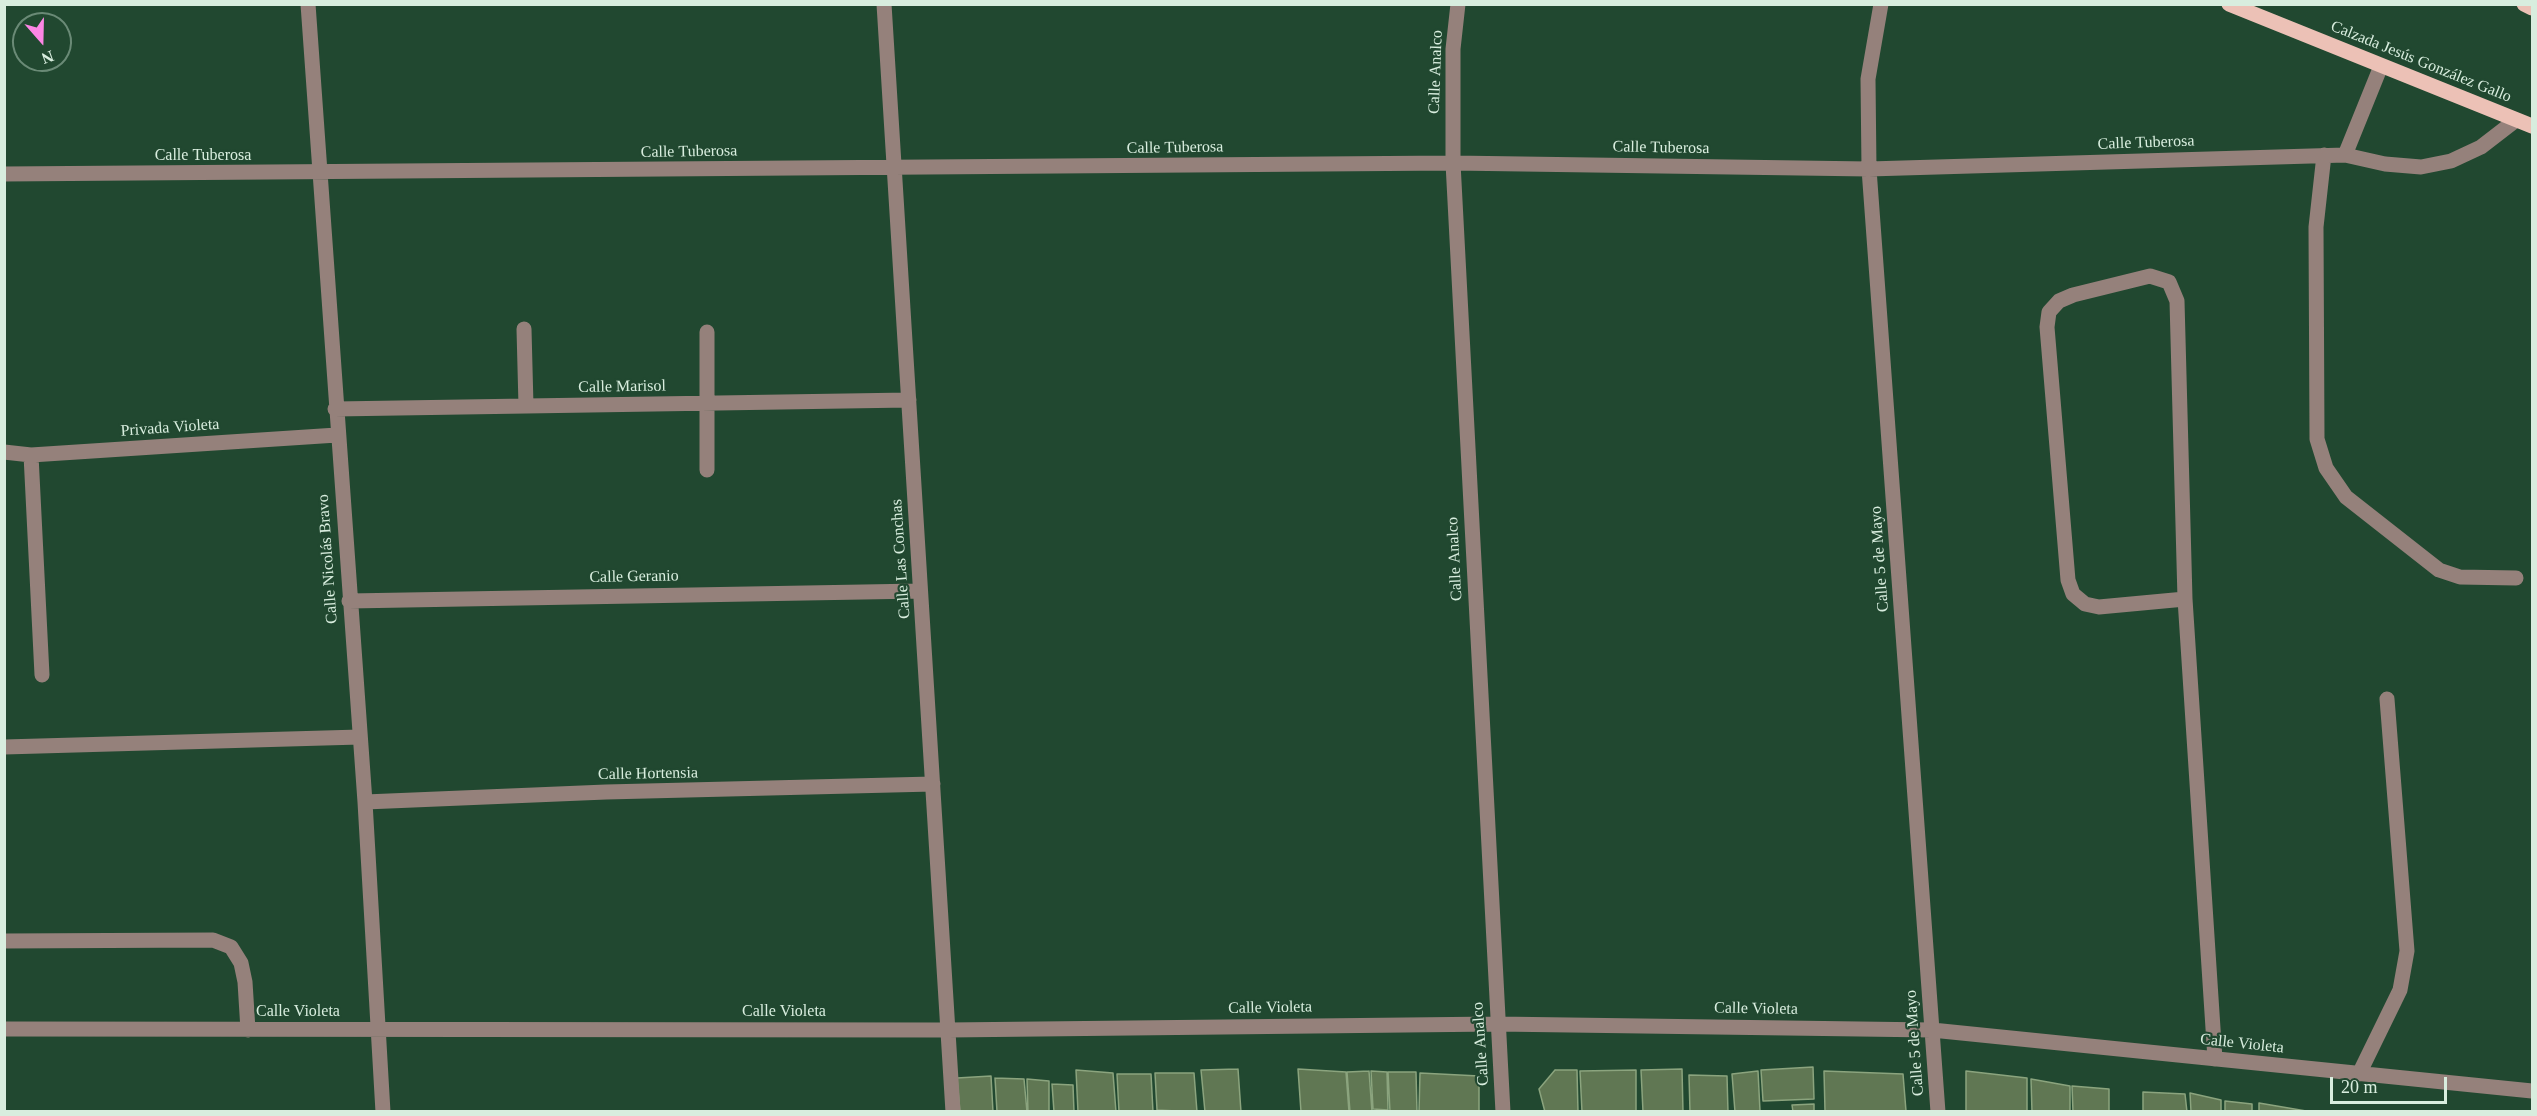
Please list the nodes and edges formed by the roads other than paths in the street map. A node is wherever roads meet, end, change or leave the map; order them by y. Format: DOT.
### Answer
graph roads {
  1 [pos="308,4"];
  2 [pos="884,4"];
  3 [pos="1458,4"];
  4 [pos="1881,4"];
  5 [pos="2229,4"];
  6 [pos="2524,4"];
  7 [pos="2532,8"];
  8 [pos="2381,66"];
  9 [pos="2516,120"];
  10 [pos="2532,126"];
  11 [pos="2345,154"];
  12 [pos="2324,155"];
  13 [pos="1453,163"];
  14 [pos="894,168"];
  15 [pos="1869,169"];
  16 [pos="4,174"];
  17 [pos="320,174"];
  18 [pos="524,329"];
  19 [pos="707,332"];
  20 [pos="909,400"];
  21 [pos="707,403"];
  22 [pos="526,406"];
  23 [pos="335,409"];
  24 [pos="337,435"];
  25 [pos="4,452"];
  26 [pos="31,455"];
  27 [pos="707,470"];
  28 [pos="2516,578"];
  29 [pos="921,591"];
  30 [pos="2185,599"];
  31 [pos="349,601"];
  32 [pos="42,675"];
  33 [pos="2387,699"];
  34 [pos="360,737"];
  35 [pos="4,747"];
  36 [pos="933,784"];
  37 [pos="365,802"];
  38 [pos="4,940"];
  39 [pos="1497,1024"];
  40 [pos="4,1029"];
  41 [pos="1932,1029"];
  42 [pos="248,1030"];
  43 [pos="377,1030"];
  44 [pos="948,1030"];
  45 [pos="2215,1059"];
  46 [pos="2359,1074"];
  47 [pos="2532,1091"];
  48 [pos="383,1112"];
  49 [pos="953,1112"];
  50 [pos="1503,1112"];
  51 [pos="1938,1112"];
  1 -- 17 [label="street, Calle Nicolás Bravo"];
  2 -- 14 [label="street, Calle Las Conchas"];
  3 -- 13 [label="street, Calle Analco"];
  4 -- 15 [label="street, Calle 5 de Mayo"];
  5 -- 8 [label="main road, Calzada Jesús González Gallo"];
  6 -- 7 [label="main road"];
  8 -- 9 [label="main road, Calzada Jesús González Gallo"];
  8 -- 11 [label="street"];
  9 -- 10 [label="main road, Calzada Jesús González Gallo"];
  9 -- 11 [label="street, Calle Tuberosa"];
  11 -- 12 [label="street, Calle Tuberosa"];
  12 -- 15 [label="street, Calle Tuberosa"];
  12 -- 28 [label="street"];
  13 -- 14 [label="street, Calle Tuberosa"];
  13 -- 15 [label="street, Calle Tuberosa"];
  13 -- 39 [label="street, Calle Analco"];
  14 -- 17 [label="street, Calle Tuberosa"];
  14 -- 20 [label="street, Calle Las Conchas"];
  15 -- 41 [label="street, Calle 5 de Mayo"];
  16 -- 17 [label="street, Calle Tuberosa"];
  17 -- 23 [label="street, Calle Nicolás Bravo"];
  18 -- 22 [label="street"];
  19 -- 21 [label="street"];
  20 -- 21 [label="street, Calle Marisol"];
  20 -- 29 [label="street, Calle Las Conchas"];
  21 -- 22 [label="street, Calle Marisol"];
  21 -- 27 [label="street"];
  22 -- 23 [label="street, Calle Marisol"];
  23 -- 24 [label="street, Calle Nicolás Bravo"];
  24 -- 26 [label="street, Privada Violeta"];
  24 -- 31 [label="street, Calle Nicolás Bravo"];
  25 -- 26 [label="street, Privada Violeta"];
  26 -- 32 [label="street"];
  29 -- 31 [label="street, Calle Geranio"];
  29 -- 36 [label="street, Calle Las Conchas"];
  30 -- 30 [label="street"];
  30 -- 45 [label="street"];
  31 -- 34 [label="street, Calle Nicolás Bravo"];
  33 -- 46 [label="street"];
  34 -- 35 [label="street"];
  34 -- 37 [label="street, Calle Nicolás Bravo"];
  36 -- 37 [label="street, Calle Hortensia"];
  36 -- 44 [label="street, Calle Las Conchas"];
  37 -- 43 [label="street, Calle Nicolás Bravo"];
  38 -- 42 [label="street"];
  39 -- 41 [label="street, Calle Violeta"];
  39 -- 44 [label="street, Calle Violeta"];
  39 -- 50 [label="street, Calle Analco"];
  40 -- 42 [label="street, Calle Violeta"];
  41 -- 45 [label="street, Calle Violeta"];
  41 -- 51 [label="street, Calle 5 de Mayo"];
  42 -- 43 [label="street, Calle Violeta"];
  43 -- 44 [label="street, Calle Violeta"];
  43 -- 48 [label="street, Calle Nicolás Bravo"];
  44 -- 49 [label="street, Calle Las Conchas"];
  45 -- 46 [label="street, Calle Violeta"];
  46 -- 47 [label="street, Calle Violeta"];
}
